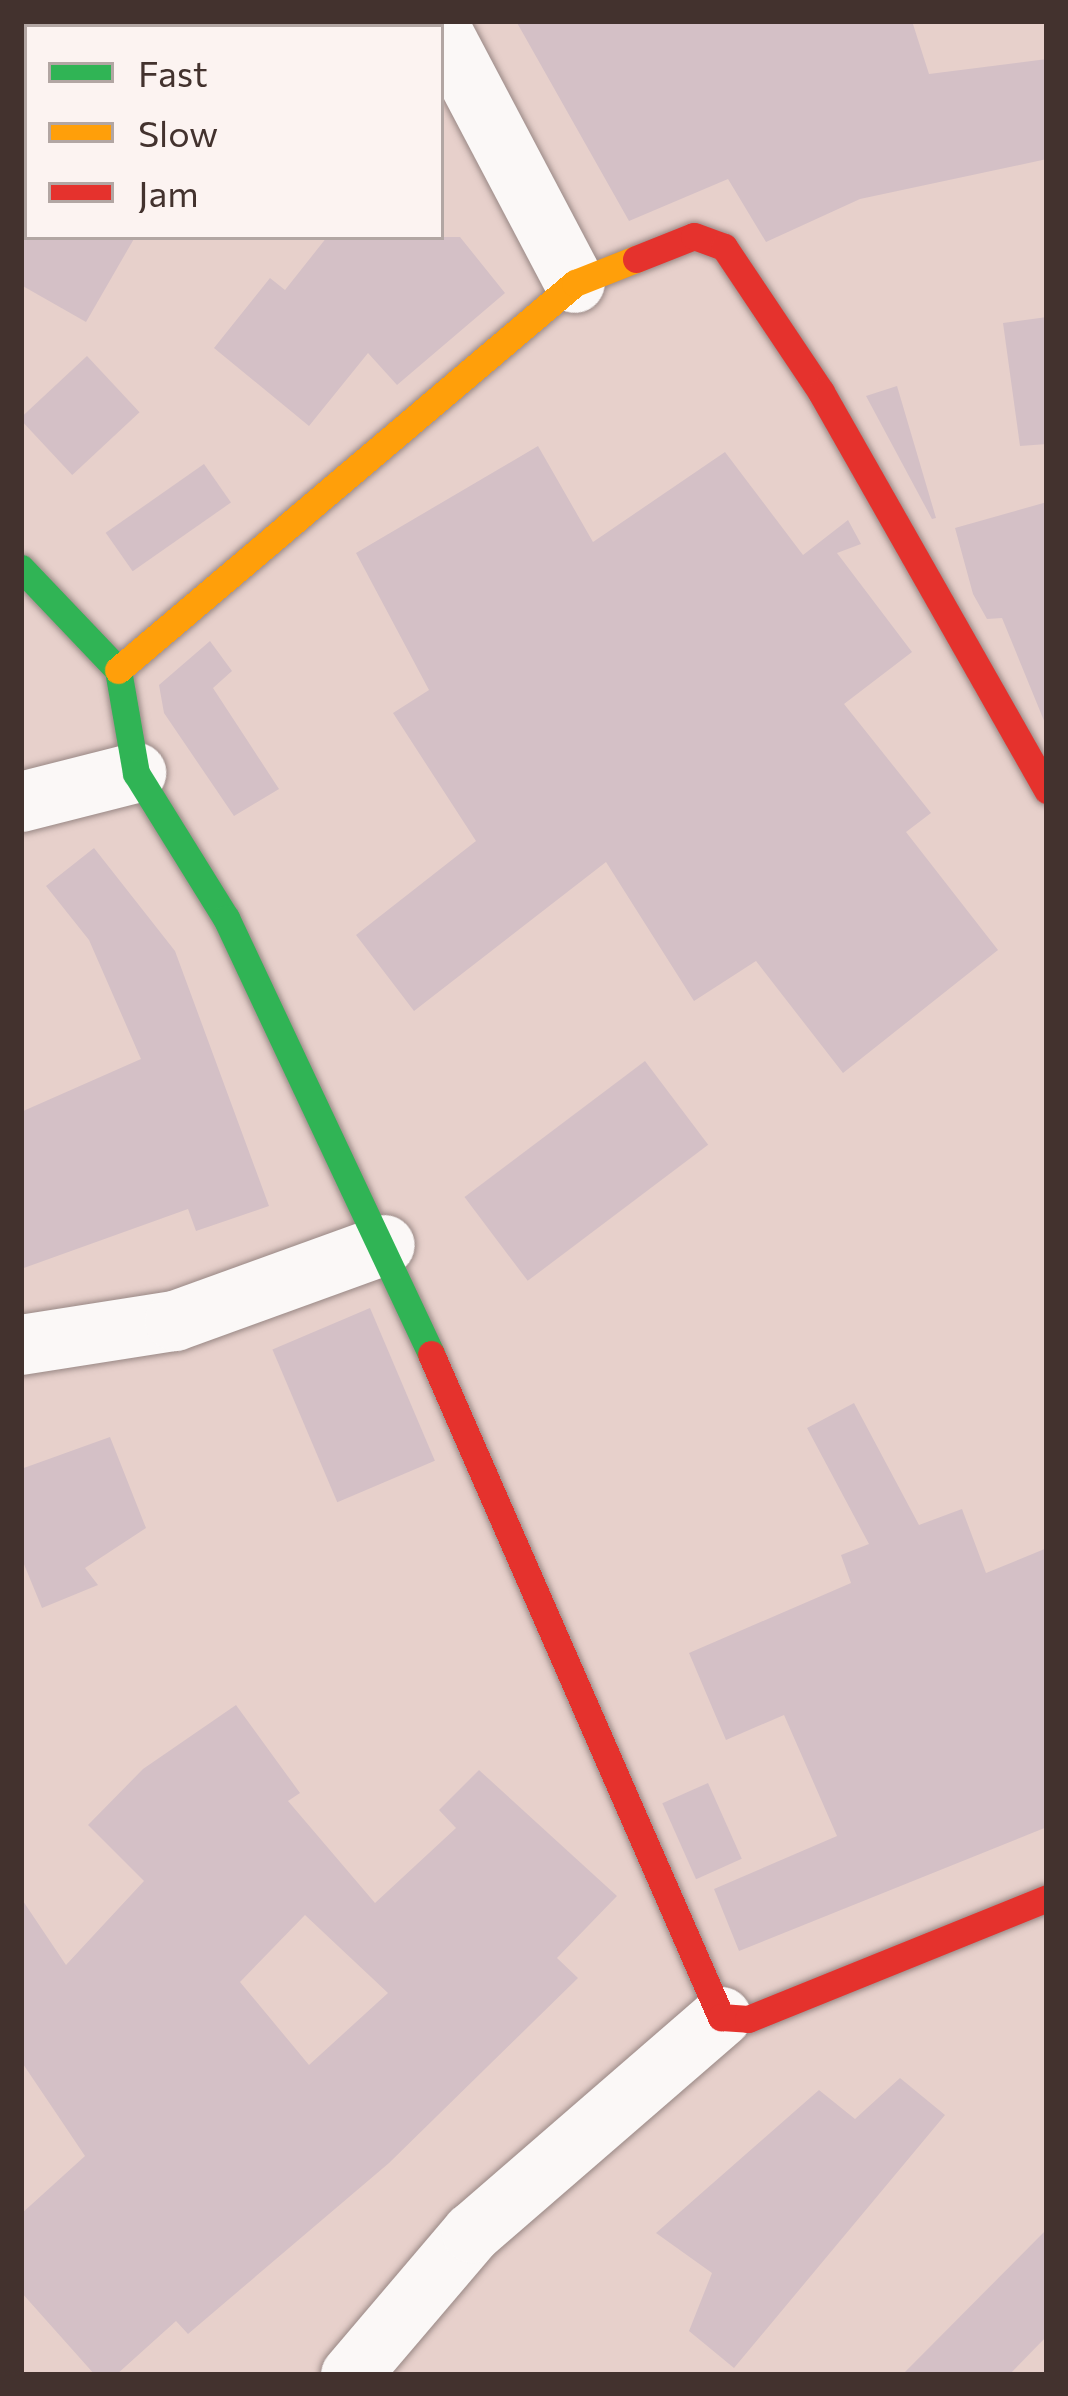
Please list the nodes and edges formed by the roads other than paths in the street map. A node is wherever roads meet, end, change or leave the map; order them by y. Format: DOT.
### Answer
graph roads {
  1 [pos="444,34"];
  2 [pos="575,284"];
  3 [pos="21,568"];
  4 [pos="118,670"];
  5 [pos="136,773"];
  6 [pos="1047,790"];
  7 [pos="21,802"];
  8 [pos="385,1245"];
  9 [pos="21,1345"];
  10 [pos="1047,1898"];
  11 [pos="721,2017"];
  12 [pos="351,2375"];
  1 -- 2 [label="street"];
  2 -- 4 [label="street"];
  2 -- 6 [label="street"];
  3 -- 4 [label="street"];
  4 -- 5 [label="street"];
  5 -- 7 [label="street"];
  5 -- 8 [label="street"];
  8 -- 9 [label="street"];
  8 -- 11 [label="street"];
  10 -- 11 [label="street"];
  11 -- 12 [label="street"];
}
